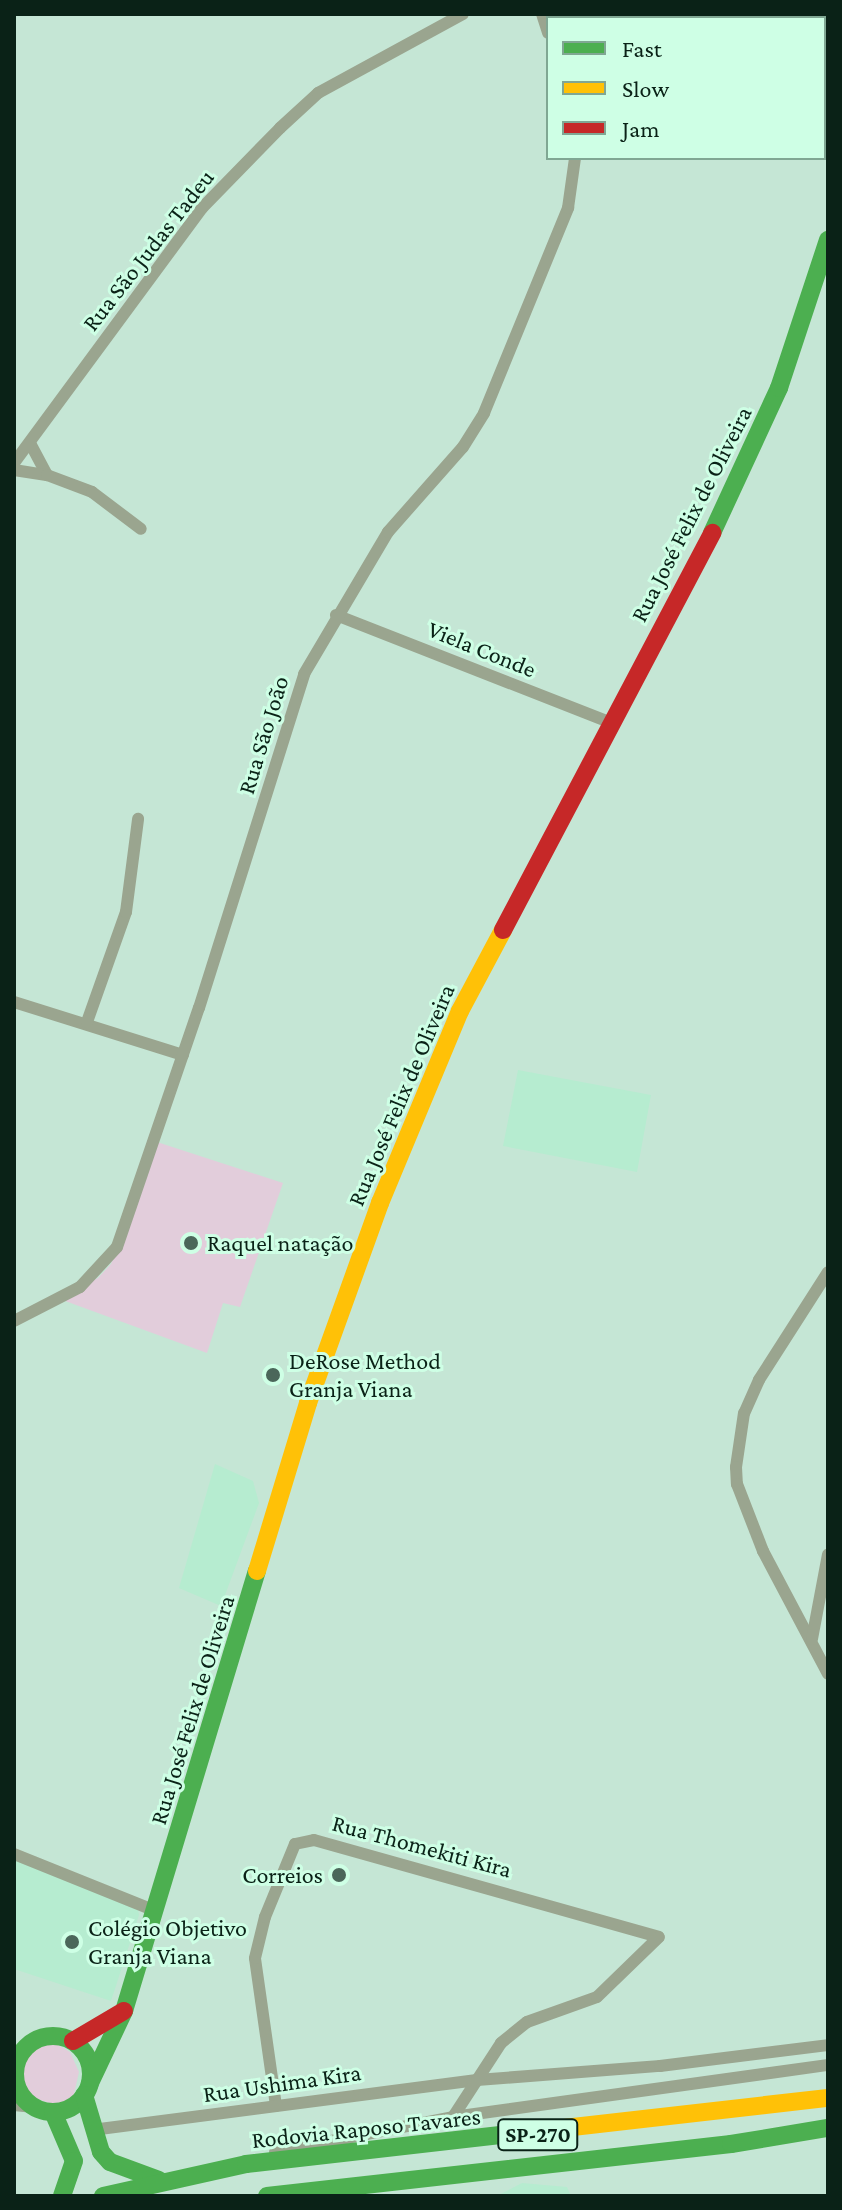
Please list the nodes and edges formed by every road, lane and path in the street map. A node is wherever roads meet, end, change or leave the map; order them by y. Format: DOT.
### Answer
graph roads {
  1 [pos="463,14"];
  2 [pos="575,160"];
  3 [pos="828,240"];
  4 [pos="30,443"];
  5 [pos="14,463"];
  6 [pos="14,470"];
  7 [pos="47,475"];
  8 [pos="141,529"];
  9 [pos="336,615"];
  10 [pos="611,723"];
  11 [pos="138,819"];
  12 [pos="14,1002"];
  13 [pos="87,1022"];
  14 [pos="183,1055"];
  15 [pos="828,1272"];
  16 [pos="14,1321"];
  17 [pos="828,1554"];
  18 [pos="812,1639"];
  19 [pos="828,1674"];
  20 [pos="14,1854"];
  21 [pos="156,1911"];
  22 [pos="124,2011"];
  23 [pos="73,2041"];
  24 [pos="828,2045"];
  25 [pos="828,2065"];
  26 [pos="14,2067"];
  27 [pos="477,2080"];
  28 [pos="87,2089"];
  29 [pos="828,2098"];
  30 [pos="14,2105"];
  31 [pos="276,2106"];
  32 [pos="34,2107"];
  33 [pos="53,2112"];
  34 [pos="453,2117"];
  35 [pos="828,2128"];
  36 [pos="92,2130"];
  37 [pos="246,2164"];
  38 [pos="161,2181"];
  39 [pos="62,2196"];
  40 [pos="103,2196"];
  41 [pos="267,2196"];
  1 -- 4 [label="street, Rua São Judas Tadeu"];
  2 -- 9 [label="street, Rua São João"];
  3 -- 10 [label="main road, Rua José Felix de Oliveira"];
  4 -- 5 [label="street, Rua São Judas Tadeu"];
  4 -- 7 [label="street"];
  6 -- 7 [label="street"];
  7 -- 8 [label="street"];
  9 -- 10 [label="street, Viela Conde"];
  9 -- 14 [label="street, Rua São João"];
  10 -- 21 [label="main road, Rua José Felix de Oliveira"];
  11 -- 13 [label="street"];
  12 -- 13 [label="street"];
  13 -- 14 [label="street"];
  14 -- 16 [label="street, Rua São João"];
  15 -- 18 [label="street"];
  17 -- 18 [label="street"];
  18 -- 19 [label="street"];
  20 -- 21 [label="street"];
  21 -- 22 [label="main road, Rua José Felix de Oliveira"];
  22 -- 23 [label="main road"];
  22 -- 28 [label="main road, Rua José Felix de Oliveira"];
  23 -- 26 [label="main road"];
  23 -- 28 [label="main road"];
  24 -- 27 [label="street, Rua Ushima Kira"];
  25 -- 34 [label="street"];
  26 -- 32 [label="main road"];
  27 -- 31 [label="street, Rua Ushima Kira"];
  27 -- 31 [label="street, Rua Thomekiti Kira"];
  27 -- 34 [label="street"];
  28 -- 33 [label="main road"];
  28 -- 36 [label="main road"];
  29 -- 37 [label="main road, Rodovia Raposo Tavares / SP-270"];
  30 -- 32 [label="street"];
  31 -- 36 [label="street, Rua Ushima Kira"];
  32 -- 33 [label="main road"];
  33 -- 39 [label="main road"];
  34 -- 37 [label="street"];
  35 -- 41 [label="main road, SP-270"];
  36 -- 38 [label="main road"];
  37 -- 38 [label="main road, Rodovia Raposo Tavares / SP-270"];
  38 -- 40 [label="main road, Rodovia Raposo Tavares / SP-270"];
}
